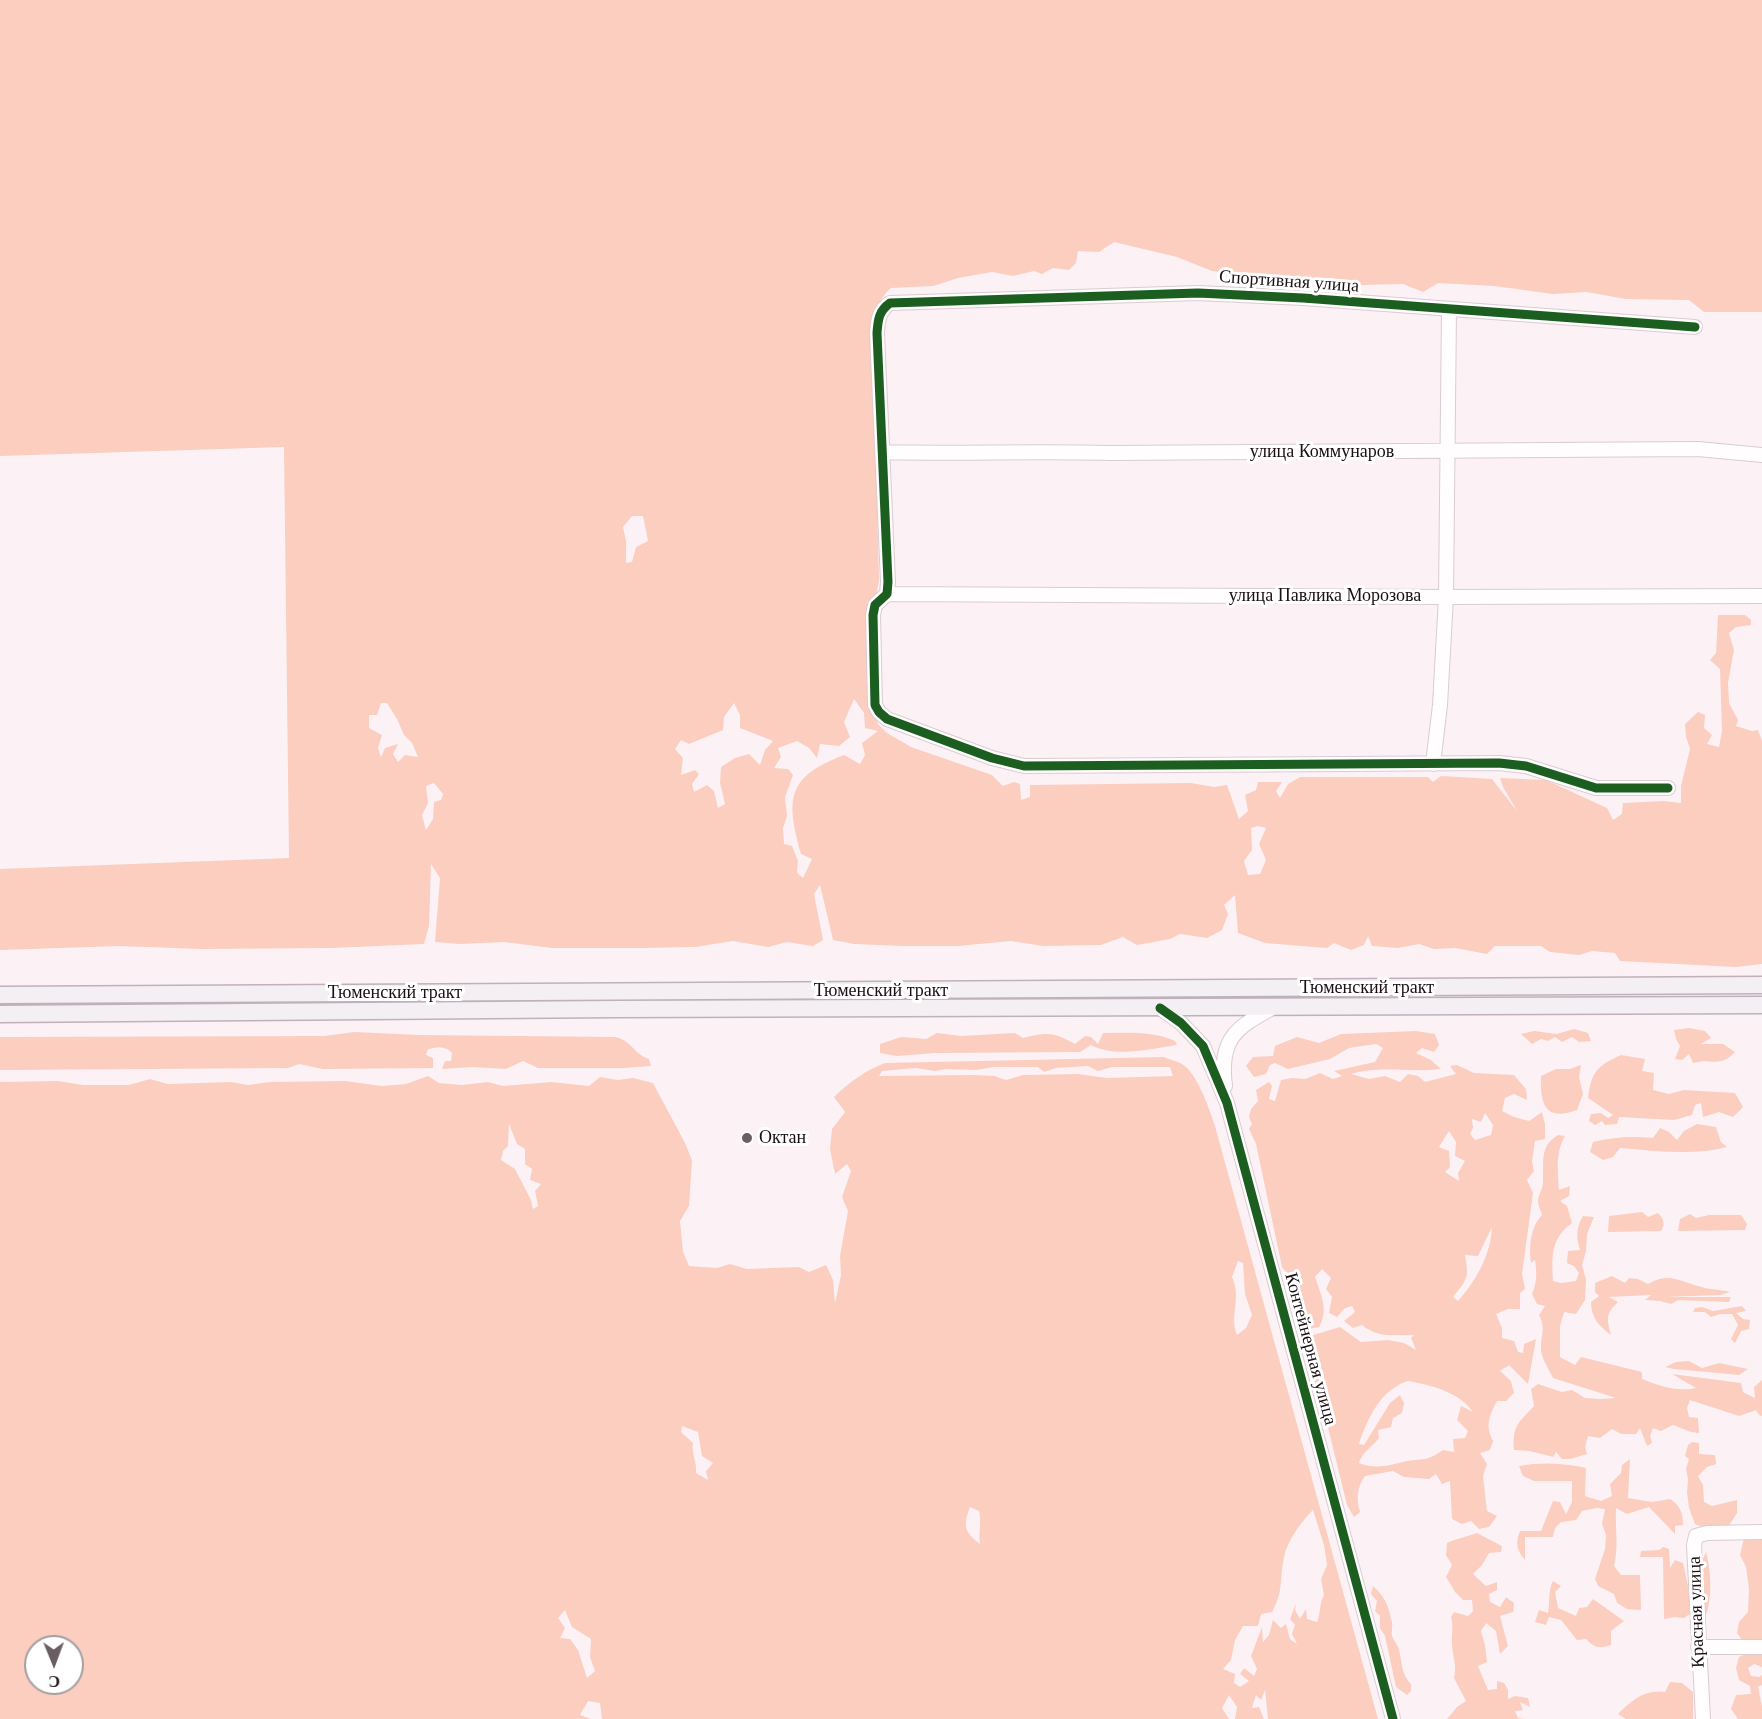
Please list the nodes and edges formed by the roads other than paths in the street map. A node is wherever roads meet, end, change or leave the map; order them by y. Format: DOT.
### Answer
graph roads {
  1 [pos="1449,309"];
  2 [pos="1695,327"];
  3 [pos="1446,451"];
  4 [pos="882,452"];
  5 [pos="1762,455"];
  6 [pos="887,594"];
  7 [pos="1762,596"];
  8 [pos="1446,597"];
  9 [pos="1433,764"];
  10 [pos="1668,788"];
  11 [pos="1762,985"];
  12 [pos="0,995"];
  13 [pos="1762,1005"];
  14 [pos="1274,1007"];
  15 [pos="1160,1008"];
  16 [pos="0,1014"];
  17 [pos="1227,1103"];
  18 [pos="1762,1532"];
  19 [pos="1698,1647"];
  20 [pos="1762,1647"];
  21 [pos="1393,1719"];
  22 [pos="1703,1719"];
  1 -- 2 [label="street, Спортивная улица"];
  1 -- 3 [label="street"];
  1 -- 4 [label="street, Спортивная улица"];
  3 -- 4 [label="street, улица Коммунаров"];
  3 -- 5 [label="street, улица Коммунаров"];
  3 -- 8 [label="street"];
  4 -- 6 [label="street"];
  6 -- 8 [label="street, улица Павлика Морозова"];
  6 -- 9 [label="street"];
  7 -- 8 [label="street, улица Павлика Морозова"];
  8 -- 9 [label="street"];
  9 -- 10 [label="street"];
  11 -- 12 [label="main road, Тюменский тракт"];
  13 -- 14 [label="main road, Тюменский тракт"];
  14 -- 15 [label="main road, Тюменский тракт"];
  14 -- 17 [label="street, Контейнерная улица"];
  15 -- 16 [label="main road, Тюменский тракт"];
  15 -- 17 [label="street, Контейнерная улица"];
  17 -- 21 [label="street, Контейнерная улица"];
  18 -- 19 [label="street, Красная улица"];
  19 -- 20 [label="street"];
  19 -- 22 [label="street, Красная улица"];
}
